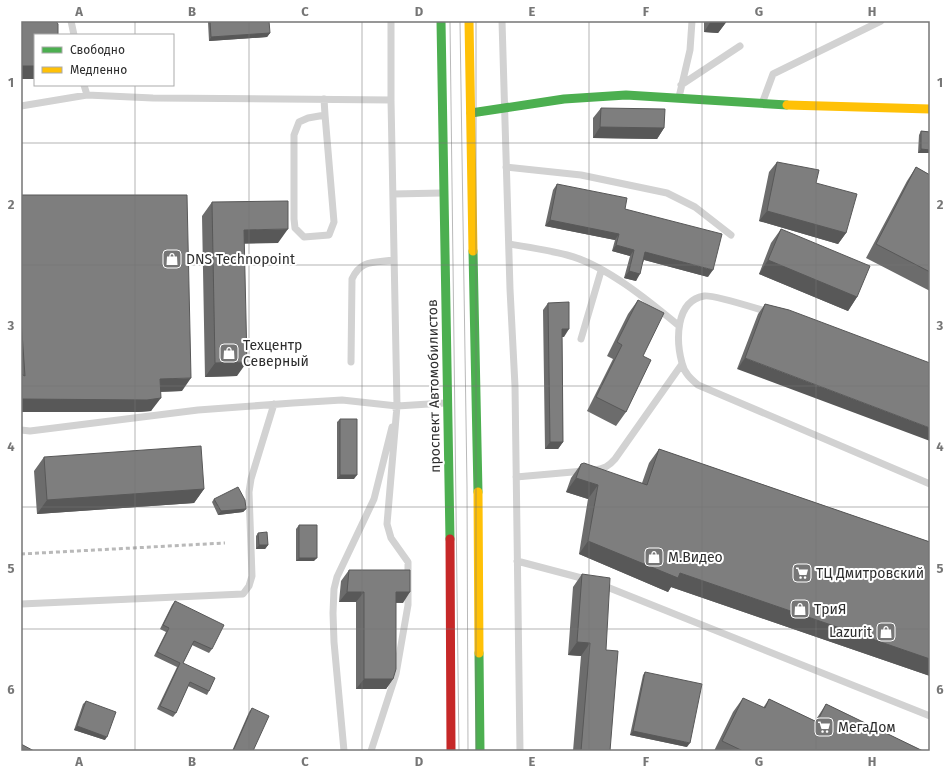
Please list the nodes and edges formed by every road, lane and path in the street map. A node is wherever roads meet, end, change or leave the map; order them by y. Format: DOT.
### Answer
graph roads {
  1 [pos="71,21"];
  2 [pos="391,21"];
  3 [pos="441,21"];
  4 [pos="469,21"];
  5 [pos="502,21"];
  6 [pos="692,21"];
  7 [pos="881,21"];
  8 [pos="74,34"];
  9 [pos="740,46"];
  10 [pos="681,85"];
  11 [pos="84,86"];
  12 [pos="87,95"];
  13 [pos="679,98"];
  14 [pos="324,100"];
  15 [pos="391,100"];
  16 [pos="762,103"];
  17 [pos="21,106"];
  18 [pos="504,109"];
  19 [pos="930,109"];
  20 [pos="471,113"];
  21 [pos="325,115"];
  22 [pos="506,167"];
  23 [pos="444,193"];
  24 [pos="393,194"];
  25 [pos="731,235"];
  26 [pos="509,244"];
  27 [pos="394,260"];
  28 [pos="601,270"];
  29 [pos="779,315"];
  30 [pos="678,325"];
  31 [pos="581,338"];
  32 [pos="351,362"];
  33 [pos="682,364"];
  34 [pos="447,403"];
  35 [pos="274,404"];
  36 [pos="397,406"];
  37 [pos="21,430"];
  38 [pos="516,477"];
  39 [pos="930,484"];
  40 [pos="517,561"];
  41 [pos="21,604"];
  42 [pos="930,716"];
  43 [pos="344,751"];
  44 [pos="371,751"];
  45 [pos="451,751"];
  46 [pos="480,751"];
  47 [pos="520,751"];
  1 -- 8 [label="lane"];
  2 -- 15 [label="lane"];
  3 -- 23 [label="main road, проспект Автомобилистов"];
  4 -- 20 [label="main road"];
  5 -- 18 [label="lane"];
  6 -- 10 [label="lane"];
  7 -- 16 [label="lane"];
  9 -- 10 [label="lane"];
  10 -- 13 [label="lane"];
  11 -- 12 [label="lane"];
  12 -- 14 [label="lane"];
  12 -- 17 [label="lane"];
  13 -- 16 [label="main road"];
  13 -- 18 [label="main road"];
  14 -- 15 [label="lane"];
  14 -- 21 [label="lane"];
  15 -- 24 [label="lane"];
  16 -- 19 [label="main road"];
  18 -- 20 [label="main road"];
  18 -- 22 [label="lane"];
  20 -- 46 [label="main road"];
  21 -- 21 [label="lane"];
  22 -- 25 [label="lane"];
  22 -- 26 [label="lane"];
  23 -- 24 [label="lane"];
  23 -- 34 [label="main road, проспект Автомобилистов"];
  24 -- 27 [label="lane"];
  26 -- 28 [label="lane"];
  26 -- 38 [label="lane"];
  27 -- 32 [label="lane"];
  27 -- 36 [label="lane"];
  28 -- 30 [label="lane"];
  28 -- 31 [label="lane"];
  29 -- 30 [label="lane"];
  30 -- 33 [label="lane"];
  33 -- 38 [label="lane"];
  33 -- 39 [label="lane"];
  34 -- 36 [label="lane"];
  34 -- 45 [label="main road, проспект Автомобилистов"];
  35 -- 36 [label="lane"];
  35 -- 37 [label="lane"];
  35 -- 41 [label="lane"];
  36 -- 43 [label="lane"];
  36 -- 44 [label="lane"];
  38 -- 40 [label="lane"];
  40 -- 42 [label="lane"];
  40 -- 47 [label="lane"];
}
